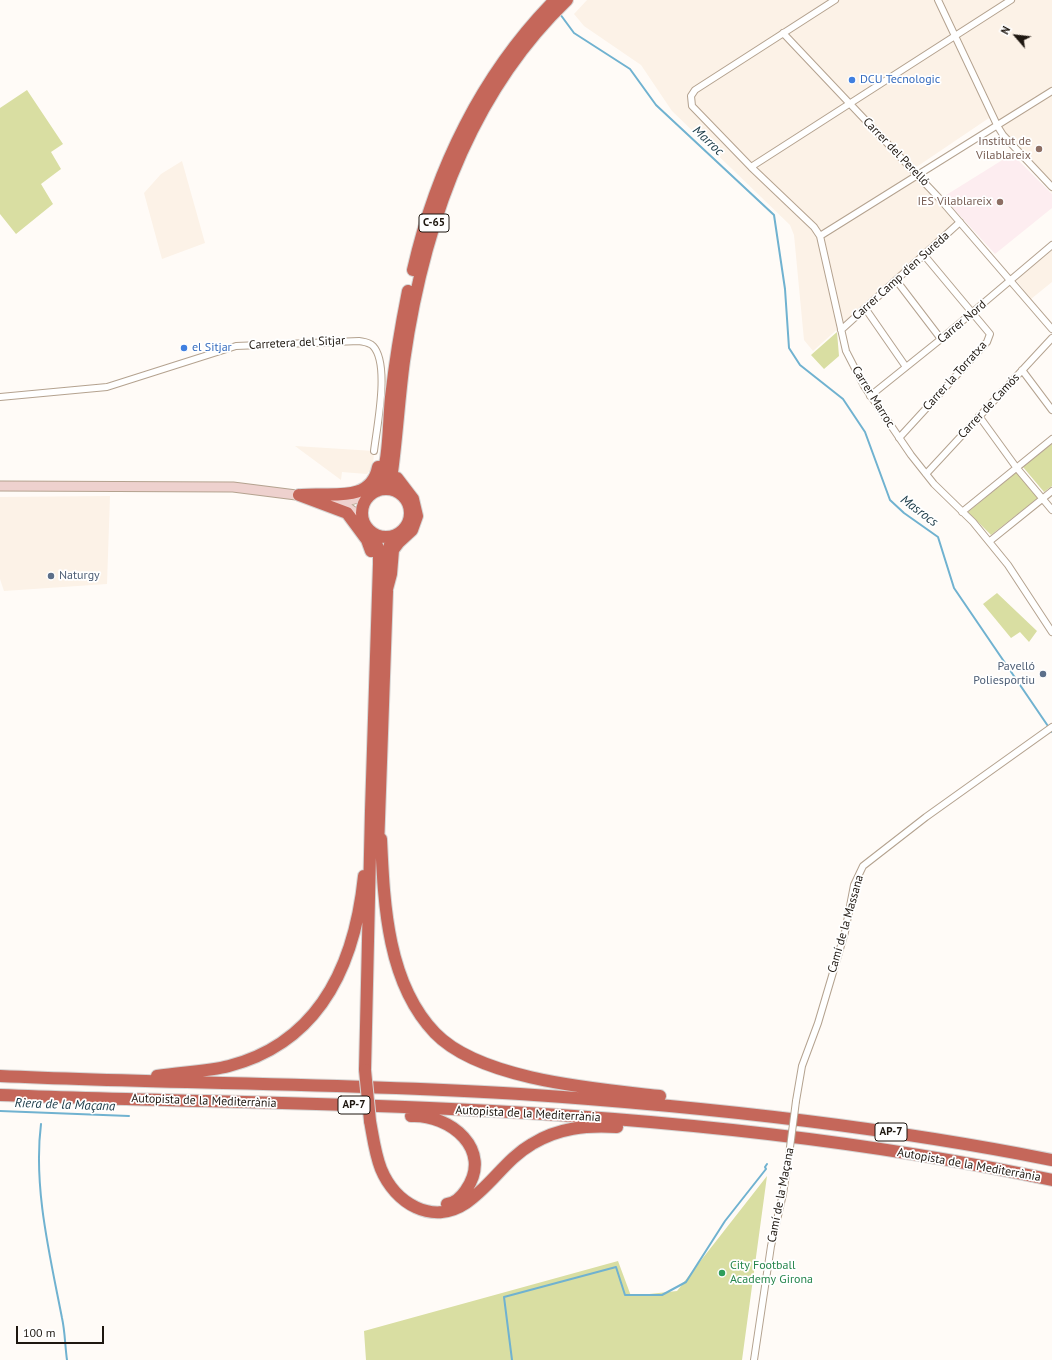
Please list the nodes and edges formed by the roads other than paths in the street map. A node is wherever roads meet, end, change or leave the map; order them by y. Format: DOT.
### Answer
graph roads {
  1 [pos="562,0"];
  2 [pos="835,0"];
  3 [pos="938,0"];
  4 [pos="1011,0"];
  5 [pos="543,19"];
  6 [pos="783,33"];
  7 [pos="955,36"];
  8 [pos="1052,91"];
  9 [pos="849,103"];
  10 [pos="998,126"];
  11 [pos="751,167"];
  12 [pos="918,175"];
  13 [pos="1052,187"];
  14 [pos="960,222"];
  15 [pos="820,236"];
  16 [pos="1052,245"];
  17 [pos="924,256"];
  18 [pos="896,280"];
  19 [pos="1010,281"];
  20 [pos="865,308"];
  21 [pos="973,313"];
  22 [pos="1052,329"];
  23 [pos="841,330"];
  24 [pos="1052,338"];
  25 [pos="941,339"];
  26 [pos="906,367"];
  27 [pos="1022,370"];
  28 [pos="391,396"];
  29 [pos="870,396"];
  30 [pos="0,397"];
  31 [pos="1052,410"];
  32 [pos="979,416"];
  33 [pos="899,438"];
  34 [pos="1052,439"];
  35 [pos="374,450"];
  36 [pos="395,451"];
  37 [pos="1016,467"];
  38 [pos="926,474"];
  39 [pos="0,486"];
  40 [pos="1052,491"];
  41 [pos="398,492"];
  42 [pos="374,493"];
  43 [pos="299,495"];
  44 [pos="1042,499"];
  45 [pos="1052,510"];
  46 [pos="962,512"];
  47 [pos="362,518"];
  48 [pos="372,533"];
  49 [pos="392,537"];
  50 [pos="990,541"];
  51 [pos="387,588"];
  52 [pos="1049,622"];
  53 [pos="377,629"];
  54 [pos="1052,632"];
  55 [pos="1052,727"];
  56 [pos="375,811"];
  57 [pos="0,1076"];
  58 [pos="58,1079"];
  59 [pos="0,1095"];
  60 [pos="796,1101"];
  61 [pos="253,1102"];
  62 [pos="705,1108"];
  63 [pos="373,1121"];
  64 [pos="781,1136"];
  65 [pos="1052,1160"];
  66 [pos="1052,1180"];
  67 [pos="754,1360"];
  1 -- 5 [label="highway, C-65"];
  2 -- 6 [label="street"];
  3 -- 7 [label="street"];
  4 -- 7 [label="street"];
  5 -- 28 [label="highway, C-65"];
  5 -- 36 [label="highway, C-65"];
  6 -- 9 [label="street, Carrer del Perelló"];
  6 -- 11 [label="street, Carrer Marroc"];
  7 -- 9 [label="street"];
  7 -- 10 [label="street"];
  8 -- 10 [label="street"];
  9 -- 11 [label="street"];
  9 -- 12 [label="street, Carrer del Perelló"];
  10 -- 12 [label="street"];
  10 -- 13 [label="street"];
  11 -- 15 [label="street, Carrer Marroc"];
  12 -- 14 [label="street, Carrer del Perelló"];
  12 -- 15 [label="street"];
  14 -- 17 [label="street, Carrer Camp d'en Sureda"];
  14 -- 19 [label="street, Carrer del Perelló"];
  15 -- 23 [label="street, Carrer Marroc"];
  16 -- 19 [label="street, Carrer Nord"];
  17 -- 18 [label="street, Carrer Camp d'en Sureda"];
  17 -- 21 [label="street"];
  18 -- 20 [label="street, Carrer Camp d'en Sureda"];
  18 -- 25 [label="street"];
  19 -- 21 [label="street, Carrer Nord"];
  19 -- 22 [label="street, Carrer del Perelló"];
  20 -- 23 [label="street, Carrer Camp d'en Sureda"];
  20 -- 26 [label="street"];
  21 -- 25 [label="street, Carrer Nord"];
  21 -- 33 [label="street, Carrer la Torratxa"];
  23 -- 29 [label="street, Carrer Marroc"];
  24 -- 27 [label="street, Carrer de Camós"];
  25 -- 26 [label="street, Carrer Nord"];
  26 -- 29 [label="street, Carrer Nord"];
  27 -- 31 [label="street"];
  27 -- 32 [label="street, Carrer de Camós"];
  28 -- 42 [label="highway, C-65"];
  28 -- 43 [label="highway, C-65"];
  29 -- 33 [label="street, Carrer Marroc"];
  30 -- 35 [label="street, Carretera del Sitjar"];
  32 -- 37 [label="street"];
  32 -- 38 [label="street, Carrer de Camós"];
  33 -- 38 [label="street, Carrer Marroc"];
  34 -- 37 [label="street"];
  36 -- 41 [label="highway, C-65"];
  36 -- 51 [label="highway, C-65"];
  37 -- 44 [label="street"];
  37 -- 46 [label="street"];
  38 -- 46 [label="street, Carrer Marroc"];
  39 -- 43 [label="main road"];
  40 -- 44 [label="street"];
  41 -- 42 [label="highway"];
  41 -- 49 [label="highway, C-65"];
  42 -- 43 [label="main road"];
  42 -- 47 [label="highway, C-65"];
  43 -- 47 [label="main road"];
  43 -- 53 [label="highway"];
  44 -- 45 [label="street"];
  44 -- 50 [label="street"];
  46 -- 50 [label="street, Carrer Marroc"];
  47 -- 48 [label="highway"];
  48 -- 49 [label="highway"];
  48 -- 53 [label="highway"];
  49 -- 51 [label="highway"];
  50 -- 52 [label="street, Carrer Marroc"];
  51 -- 56 [label="highway"];
  52 -- 54 [label="street, Carrer Marroc"];
  53 -- 56 [label="highway"];
  55 -- 60 [label="street, Camí de la Massana"];
  56 -- 58 [label="highway"];
  56 -- 62 [label="highway"];
  56 -- 63 [label="highway"];
  57 -- 58 [label="highway, Autopista de la Mediterrània / AP-7"];
  58 -- 62 [label="highway, Autopista de la Mediterrània / AP-7"];
  59 -- 61 [label="highway, Autopista de la Mediterrània / AP-7"];
  60 -- 67 [label="street, Camí de la Maçana, bridge"];
  61 -- 63 [label="highway"];
  61 -- 64 [label="highway, Autopista de la Mediterrània / AP-7"];
  62 -- 65 [label="highway, Autopista de la Mediterrània / AP-7"];
  63 -- 64 [label="highway"];
  64 -- 66 [label="highway, Autopista de la Mediterrània / AP-7"];
}
